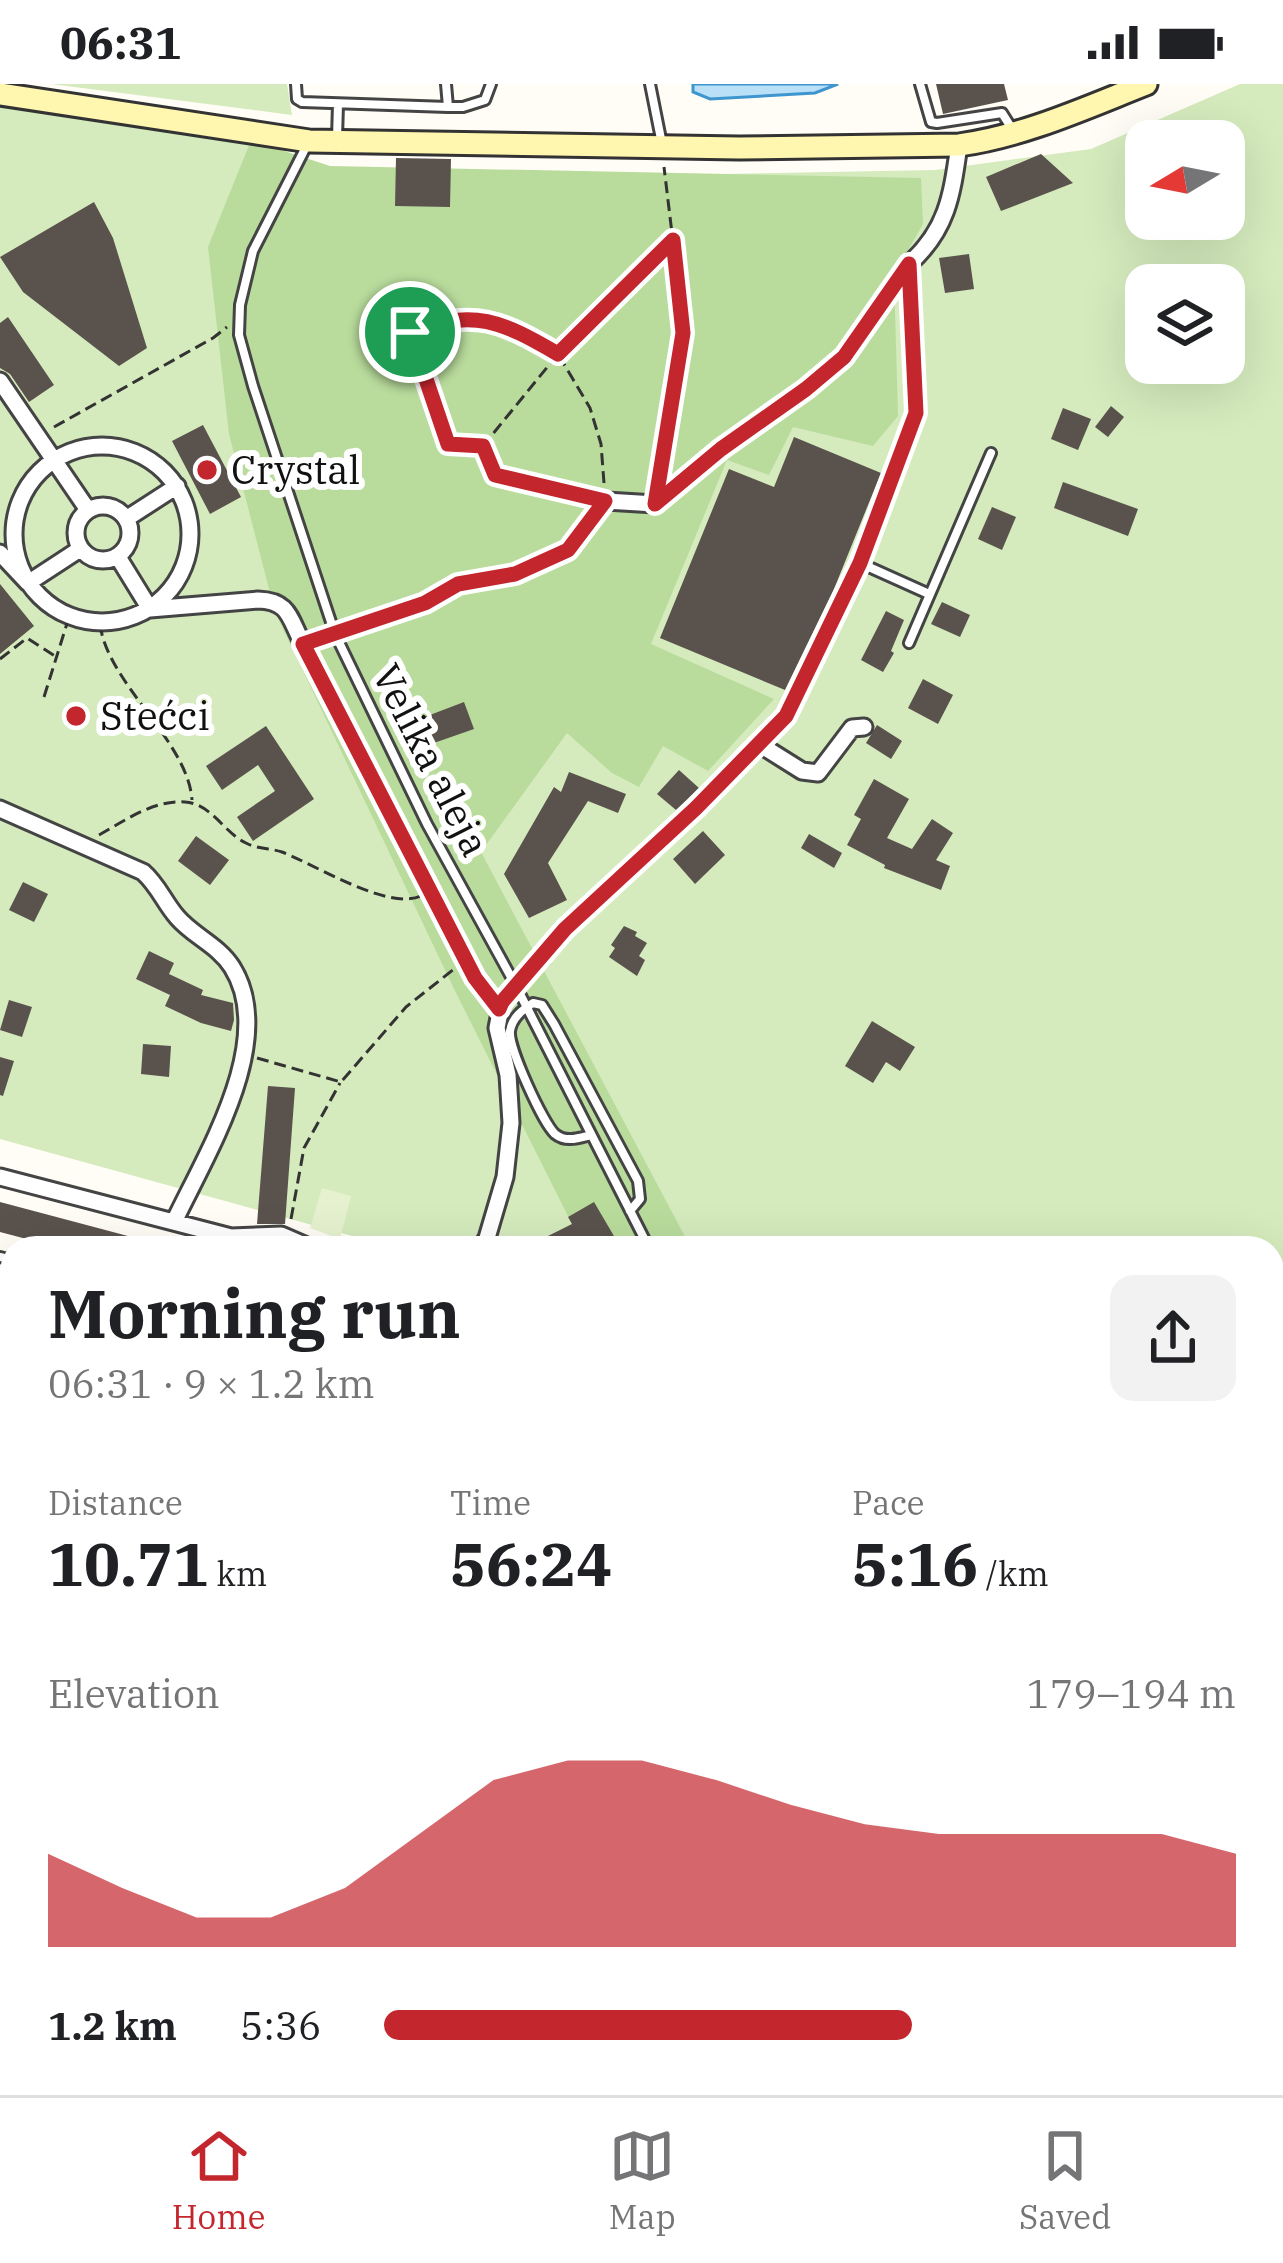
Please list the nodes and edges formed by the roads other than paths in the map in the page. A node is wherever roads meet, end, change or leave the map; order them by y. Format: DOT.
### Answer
graph roads {
  1 [pos="296,84"];
  2 [pos="446,84"];
  3 [pos="491,84"];
  4 [pos="650,84"];
  5 [pos="920,84"];
  6 [pos="1145,84"];
  7 [pos="0,94"];
  8 [pos="338,104"];
  9 [pos="448,107"];
  10 [pos="1015,133"];
  11 [pos="309,141"];
  12 [pos="337,142"];
  13 [pos="959,145"];
  14 [pos="662,146"];
  15 [pos="909,264"];
  16 [pos="0,382"];
  17 [pos="992,453"];
  18 [pos="54,459"];
  19 [pos="177,486"];
  20 [pos="88,510"];
  21 [pos="126,519"];
  22 [pos="80,549"];
  23 [pos="0,553"];
  24 [pos="118,556"];
  25 [pos="860,563"];
  26 [pos="28,584"];
  27 [pos="929,594"];
  28 [pos="150,609"];
  29 [pos="335,634"];
  30 [pos="909,643"];
  31 [pos="303,644"];
  32 [pos="864,727"];
  33 [pos="759,744"];
  34 [pos="0,809"];
  35 [pos="516,986"];
  36 [pos="526,1006"];
  37 [pos="499,1009"];
  38 [pos="591,1135"];
  39 [pos="0,1178"];
  40 [pos="630,1211"];
  41 [pos="174,1222"];
  42 [pos="213,1236"];
  43 [pos="488,1236"];
  44 [pos="643,1236"];
  1 -- 8 [label="lane"];
  2 -- 9 [label="lane"];
  3 -- 9 [label="lane"];
  4 -- 14 [label="lane"];
  5 -- 10 [label="lane"];
  6 -- 10 [label="street"];
  7 -- 11 [label="street"];
  8 -- 9 [label="lane"];
  8 -- 12 [label="lane"];
  10 -- 13 [label="street"];
  11 -- 12 [label="street"];
  11 -- 29 [label="lane, Velika aleja"];
  12 -- 14 [label="street"];
  13 -- 14 [label="street"];
  13 -- 15 [label="street"];
  15 -- 25 [label="street"];
  15 -- 29 [label="street"];
  16 -- 18 [label="street"];
  17 -- 27 [label="lane"];
  18 -- 19 [label="street"];
  18 -- 20 [label="street"];
  18 -- 26 [label="street"];
  19 -- 21 [label="street"];
  19 -- 28 [label="street"];
  20 -- 21 [label="street"];
  20 -- 22 [label="street"];
  21 -- 24 [label="street"];
  22 -- 24 [label="street"];
  22 -- 26 [label="street"];
  23 -- 26 [label="street"];
  24 -- 28 [label="street"];
  25 -- 27 [label="lane"];
  25 -- 33 [label="street"];
  26 -- 28 [label="street"];
  27 -- 30 [label="lane"];
  28 -- 31 [label="street"];
  29 -- 31 [label="street"];
  29 -- 35 [label="lane, Velika aleja"];
  31 -- 37 [label="lane"];
  32 -- 33 [label="street"];
  33 -- 35 [label="street"];
  34 -- 41 [label="street"];
  35 -- 36 [label="lane, Velika aleja"];
  35 -- 37 [label="street"];
  36 -- 38 [label="lane, Velika aleja"];
  36 -- 38 [label="lane"];
  36 -- 40 [label="lane"];
  37 -- 43 [label="street"];
  38 -- 40 [label="lane, Velika aleja"];
  39 -- 41 [label="street"];
  40 -- 44 [label="lane, Velika aleja"];
  41 -- 42 [label="street"];
}
